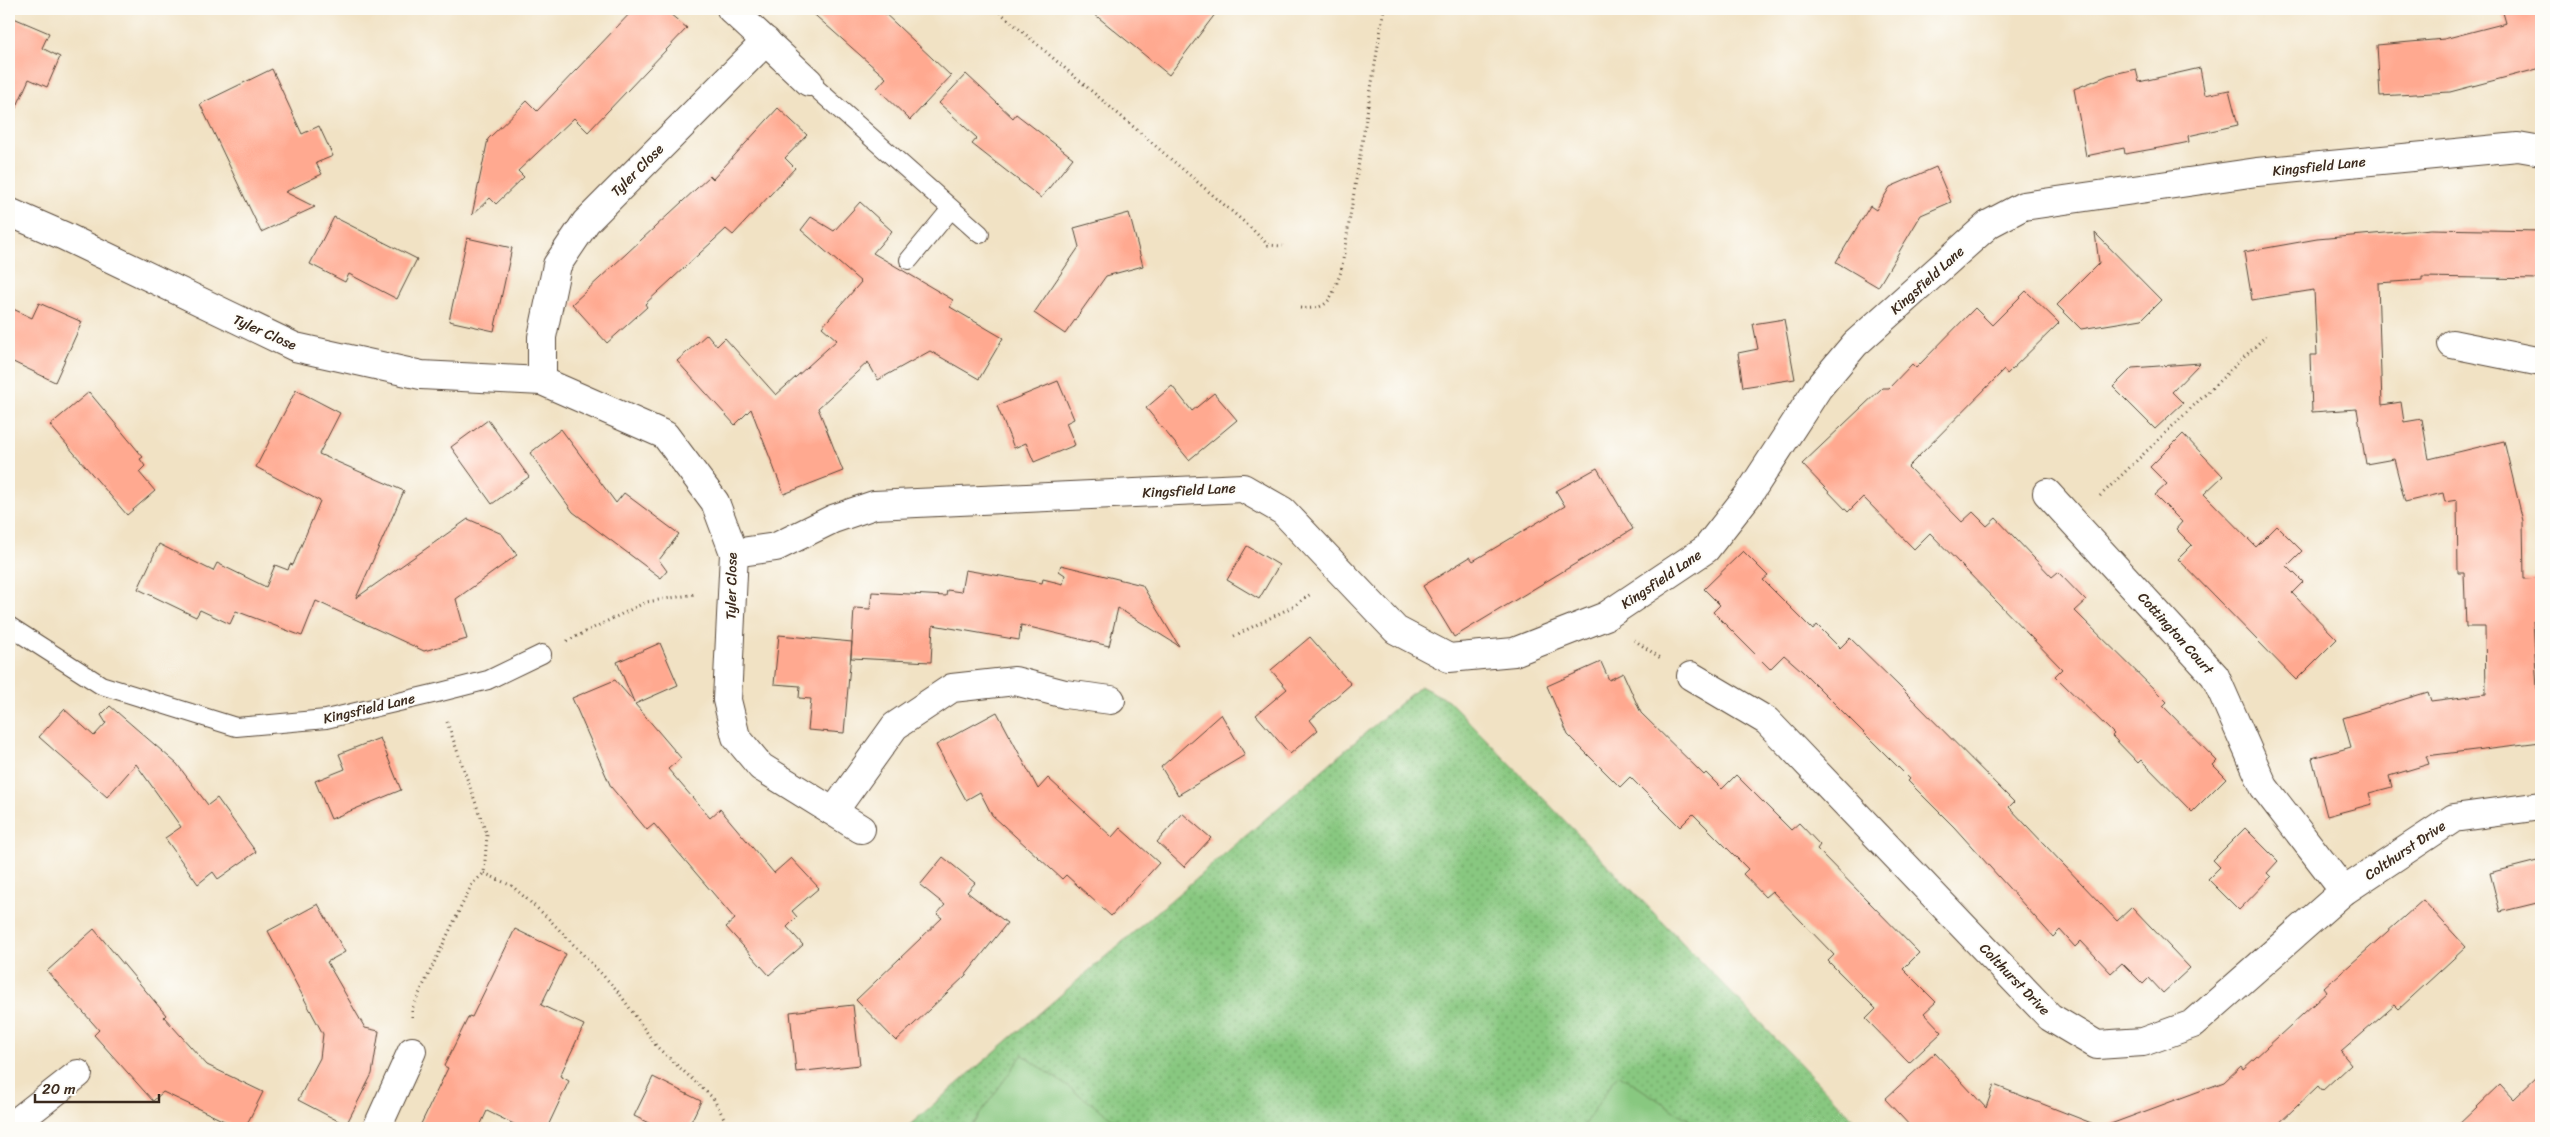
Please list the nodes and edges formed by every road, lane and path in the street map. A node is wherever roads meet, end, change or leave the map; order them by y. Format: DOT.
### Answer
graph roads {
  1 [pos="730,9"];
  2 [pos="996,9"];
  3 [pos="1384,9"];
  4 [pos="766,41"];
  5 [pos="810,82"];
  6 [pos="2541,151"];
  7 [pos="951,209"];
  8 [pos="9,212"];
  9 [pos="980,234"];
  10 [pos="1283,246"];
  11 [pos="909,260"];
  12 [pos="1300,308"];
  13 [pos="2266,336"];
  14 [pos="2452,344"];
  15 [pos="2541,362"];
  16 [pos="542,381"];
  17 [pos="2048,493"];
  18 [pos="2074,521"];
  19 [pos="734,553"];
  20 [pos="1340,572"];
  21 [pos="732,588"];
  22 [pos="1606,616"];
  23 [pos="9,626"];
  24 [pos="1234,636"];
  25 [pos="542,654"];
  26 [pos="1690,676"];
  27 [pos="437,693"];
  28 [pos="1111,700"];
  29 [pos="2541,806"];
  30 [pos="834,811"];
  31 [pos="861,829"];
  32 [pos="484,873"];
  33 [pos="2344,891"];
  34 [pos="412,1050"];
  35 [pos="78,1074"];
  36 [pos="9,1128"];
  37 [pos="377,1128"];
  38 [pos="722,1128"];
  1 -- 4 [label="street"];
  2 -- 10 [label="path"];
  3 -- 12 [label="path"];
  4 -- 5 [label="street"];
  4 -- 16 [label="street, Tyler Close"];
  5 -- 7 [label="lane"];
  6 -- 22 [label="street, Kingsfield Lane"];
  7 -- 9 [label="lane"];
  7 -- 11 [label="lane"];
  8 -- 16 [label="street, Tyler Close"];
  13 -- 18 [label="path"];
  14 -- 15 [label="street"];
  16 -- 19 [label="street, Tyler Close"];
  17 -- 18 [label="street, Cottington Court"];
  18 -- 33 [label="street, Cottington Court"];
  19 -- 20 [label="street, Kingsfield Lane"];
  19 -- 21 [label="street, Tyler Close"];
  20 -- 22 [label="street, Kingsfield Lane"];
  20 -- 24 [label="path"];
  21 -- 25 [label="path"];
  21 -- 30 [label="street, Tyler Close"];
  22 -- 26 [label="path"];
  23 -- 27 [label="lane, Kingsfield Lane"];
  25 -- 27 [label="lane, Kingsfield Lane"];
  26 -- 33 [label="street, Colthurst Drive"];
  27 -- 32 [label="path"];
  28 -- 30 [label="street"];
  29 -- 33 [label="street, Colthurst Drive"];
  30 -- 31 [label="street, Tyler Close"];
  32 -- 34 [label="path"];
  32 -- 38 [label="path"];
  34 -- 37 [label="street"];
  35 -- 36 [label="street"];
}
